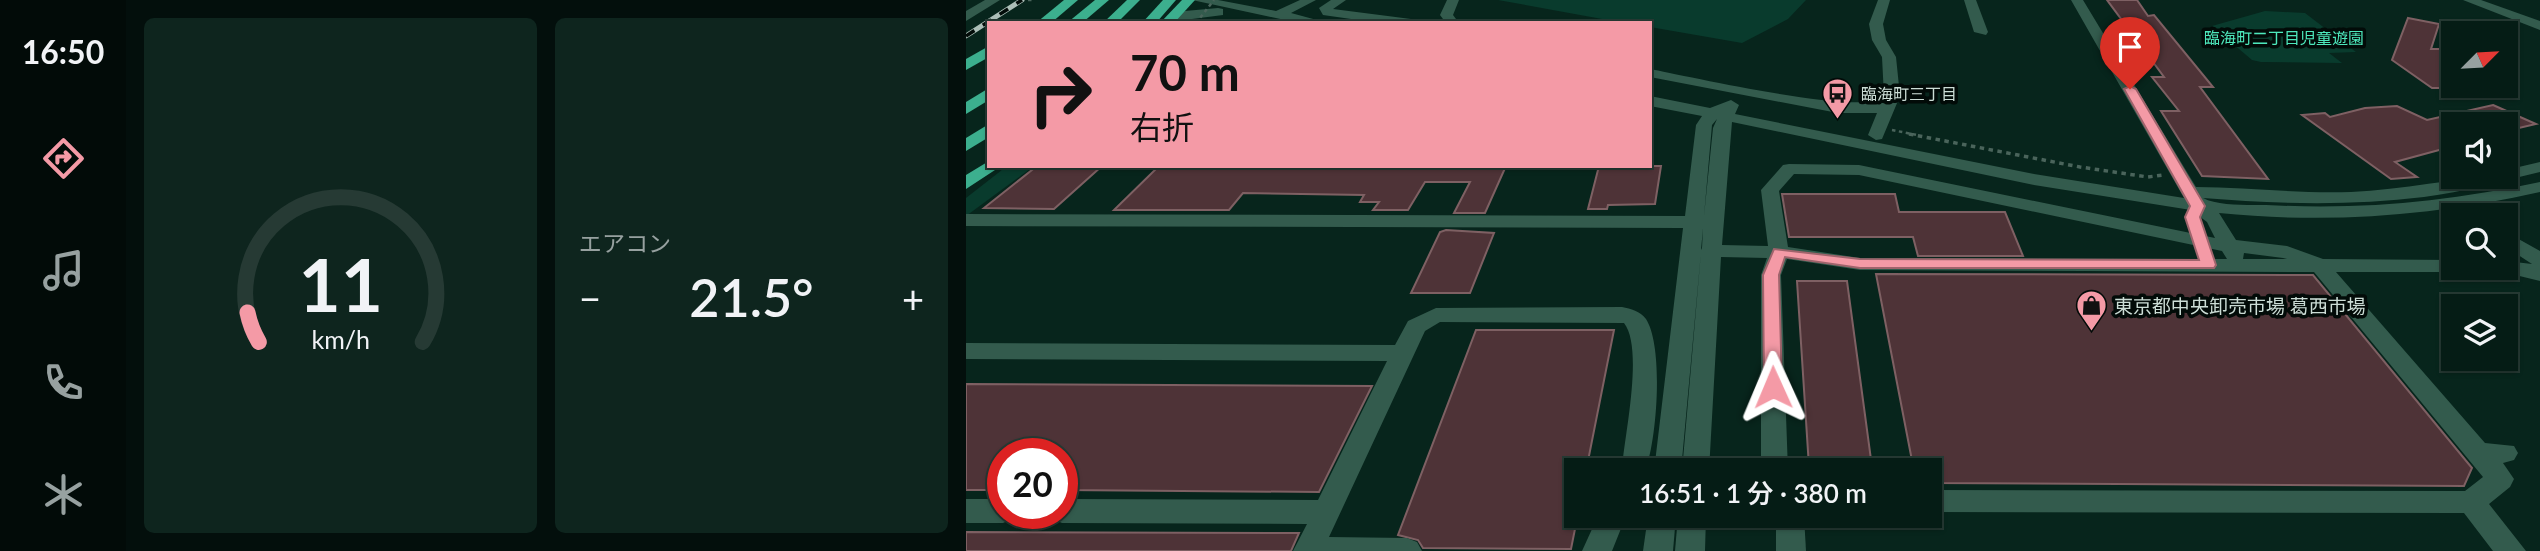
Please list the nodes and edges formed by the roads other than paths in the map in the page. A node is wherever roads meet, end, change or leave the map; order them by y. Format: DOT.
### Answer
graph roads {
  1 [pos="994,0"];
  2 [pos="1056,0"];
  3 [pos="1072,0"];
  4 [pos="1100,0"];
  5 [pos="1110,0"];
  6 [pos="1134,0"];
  7 [pos="1146,0"];
  8 [pos="1170,0"];
  9 [pos="1189,0"];
  10 [pos="1198,0"];
  11 [pos="1310,0"];
  12 [pos="1340,0"];
  13 [pos="1453,0"];
  14 [pos="1875,0"];
  15 [pos="1884,0"];
  16 [pos="1970,0"];
  17 [pos="2077,0"];
  18 [pos="2469,0"];
  19 [pos="2487,0"];
  20 [pos="966,17"];
  21 [pos="1281,18"];
  22 [pos="2540,19"];
  23 [pos="1030,21"];
  24 [pos="1045,21"];
  25 [pos="1074,21"];
  26 [pos="1085,21"];
  27 [pos="1114,21"];
  28 [pos="1114,21"];
  29 [pos="1150,21"];
  30 [pos="1168,21"];
  31 [pos="1170,21"];
  32 [pos="1306,21"];
  33 [pos="1406,21"];
  34 [pos="1451,21"];
  35 [pos="2540,26"];
  36 [pos="1981,32"];
  37 [pos="987,51"];
  38 [pos="987,62"];
  39 [pos="966,66"];
  40 [pos="1652,71"];
  41 [pos="1652,71"];
  42 [pos="966,76"];
  43 [pos="987,79"];
  44 [pos="1652,90"];
  45 [pos="966,93"];
  46 [pos="987,94"];
  47 [pos="1891,100"];
  48 [pos="1652,101"];
  49 [pos="966,109"];
  50 [pos="1723,112"];
  51 [pos="987,118"];
  52 [pos="987,129"];
  53 [pos="1878,131"];
  54 [pos="974,141"];
  55 [pos="966,166"];
  56 [pos="2540,167"];
  57 [pos="987,168"];
  58 [pos="2518,172"];
  59 [pos="966,184"];
  60 [pos="2540,187"];
  61 [pos="2444,189"];
  62 [pos="2193,199"];
  63 [pos="2490,203"];
  64 [pos="2441,212"];
  65 [pos="966,220"];
  66 [pos="1703,222"];
  67 [pos="2200,242"];
  68 [pos="2518,246"];
  69 [pos="2228,247"];
  70 [pos="1710,251"];
  71 [pos="1779,252"];
  72 [pos="2540,260"];
  73 [pos="2208,265"];
  74 [pos="2241,265"];
  75 [pos="2319,265"];
  76 [pos="2441,265"];
  77 [pos="2518,267"];
  78 [pos="2540,275"];
  79 [pos="966,351"];
  80 [pos="1402,353"];
  81 [pos="1636,458"];
  82 [pos="1669,458"];
  83 [pos="1696,458"];
  84 [pos="1775,458"];
  85 [pos="1942,501"];
  86 [pos="2471,502"];
  87 [pos="966,511"];
  88 [pos="987,511"];
  89 [pos="1078,511"];
  90 [pos="1326,512"];
  91 [pos="1607,528"];
  92 [pos="1661,528"];
  93 [pos="1691,528"];
  94 [pos="1790,528"];
  95 [pos="1308,551"];
  96 [pos="1407,551"];
  97 [pos="1597,551"];
  98 [pos="1658,551"];
  99 [pos="1690,551"];
  100 [pos="1791,551"];
  101 [pos="2511,551"];
  1 -- 20 [label="street"];
  2 -- 23 [label="highway"];
  3 -- 24 [label="highway"];
  4 -- 25 [label="highway"];
  5 -- 26 [label="highway"];
  6 -- 27 [label="highway"];
  7 -- 28 [label="highway"];
  8 -- 29 [label="highway"];
  9 -- 30 [label="highway"];
  10 -- 21 [label="street"];
  11 -- 21 [label="street"];
  12 -- 33 [label="street"];
  13 -- 34 [label="street"];
  14 -- 40 [label="street"];
  15 -- 47 [label="street"];
  16 -- 36 [label="street"];
  17 -- 62 [label="street"];
  18 -- 35 [label="street"];
  19 -- 22 [label="street"];
  21 -- 31 [label="street"];
  21 -- 32 [label="street"];
  37 -- 39 [label="highway"];
  38 -- 42 [label="highway"];
  41 -- 47 [label="street"];
  43 -- 45 [label="highway"];
  44 -- 50 [label="street"];
  46 -- 49 [label="highway"];
  47 -- 53 [label="street"];
  48 -- 50 [label="street"];
  50 -- 53 [label="street"];
  50 -- 62 [label="street"];
  50 -- 66 [label="street"];
  51 -- 54 [label="highway"];
  52 -- 54 [label="highway"];
  53 -- 62 [label="street"];
  54 -- 55 [label="highway"];
  56 -- 58 [label="street"];
  57 -- 59 [label="highway"];
  60 -- 63 [label="street"];
  61 -- 62 [label="street"];
  62 -- 64 [label="street"];
  62 -- 67 [label="street"];
  62 -- 69 [label="street"];
  65 -- 66 [label="street"];
  66 -- 70 [label="street"];
  66 -- 82 [label="street"];
  67 -- 69 [label="street"];
  67 -- 71 [label="street"];
  67 -- 73 [label="street"];
  68 -- 72 [label="street"];
  69 -- 74 [label="street"];
  69 -- 75 [label="street"];
  70 -- 71 [label="street"];
  70 -- 83 [label="street"];
  71 -- 73 [label="street"];
  71 -- 84 [label="street"];
  73 -- 74 [label="street"];
  74 -- 75 [label="street"];
  75 -- 76 [label="street"];
  75 -- 86 [label="street"];
  77 -- 78 [label="street"];
  79 -- 80 [label="street"];
  80 -- 81 [label="street"];
  80 -- 90 [label="street"];
  85 -- 86 [label="street"];
  86 -- 101 [label="street"];
  87 -- 88 [label="street"];
  89 -- 90 [label="street"];
  90 -- 95 [label="street"];
  91 -- 97 [label="street"];
  92 -- 98 [label="street"];
  93 -- 99 [label="street"];
  94 -- 100 [label="street"];
  95 -- 96 [label="street"];
}
